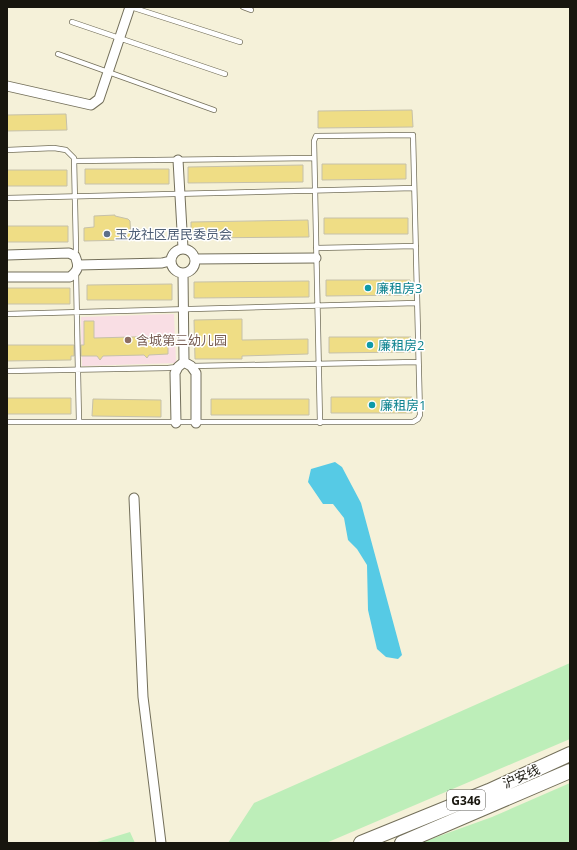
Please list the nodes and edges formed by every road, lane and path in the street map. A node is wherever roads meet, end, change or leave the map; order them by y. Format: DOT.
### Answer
graph roads {
  1 [pos="131,7"];
  2 [pos="243,7"];
  3 [pos="251,10"];
  4 [pos="72,22"];
  5 [pos="120,38"];
  6 [pos="240,42"];
  7 [pos="58,54"];
  8 [pos="108,72"];
  9 [pos="225,74"];
  10 [pos="7,86"];
  11 [pos="214,110"];
  12 [pos="7,150"];
  13 [pos="314,158"];
  14 [pos="178,160"];
  15 [pos="74,161"];
  16 [pos="414,188"];
  17 [pos="315,190"];
  18 [pos="180,194"];
  19 [pos="75,196"];
  20 [pos="7,198"];
  21 [pos="416,246"];
  22 [pos="182,248"];
  23 [pos="316,248"];
  24 [pos="7,255"];
  25 [pos="75,256"];
  26 [pos="316,258"];
  27 [pos="195,259"];
  28 [pos="170,261"];
  29 [pos="77,269"];
  30 [pos="182,273"];
  31 [pos="7,277"];
  32 [pos="417,303"];
  33 [pos="318,306"];
  34 [pos="183,309"];
  35 [pos="77,312"];
  36 [pos="7,314"];
  37 [pos="418,362"];
  38 [pos="319,364"];
  39 [pos="184,365"];
  40 [pos="78,370"];
  41 [pos="7,371"];
  42 [pos="7,422"];
  43 [pos="79,422"];
  44 [pos="320,422"];
  45 [pos="176,423"];
  46 [pos="196,423"];
  47 [pos="134,498"];
  48 [pos="570,754"];
  49 [pos="570,771"];
  50 [pos="161,843"];
  51 [pos="360,843"];
  52 [pos="402,843"];
  1 -- 5 [label="street"];
  1 -- 6 [label="lane"];
  2 -- 3 [label="lane"];
  4 -- 5 [label="lane"];
  5 -- 8 [label="street"];
  5 -- 9 [label="lane"];
  7 -- 8 [label="lane"];
  8 -- 10 [label="street"];
  8 -- 11 [label="lane"];
  12 -- 15 [label="lane"];
  13 -- 14 [label="lane"];
  13 -- 16 [label="lane"];
  13 -- 17 [label="lane"];
  14 -- 15 [label="lane"];
  14 -- 18 [label="street"];
  15 -- 19 [label="lane"];
  16 -- 17 [label="lane"];
  16 -- 21 [label="lane"];
  17 -- 18 [label="lane"];
  17 -- 23 [label="lane"];
  18 -- 19 [label="lane"];
  18 -- 22 [label="street"];
  19 -- 20 [label="lane"];
  19 -- 25 [label="lane"];
  21 -- 23 [label="lane"];
  21 -- 32 [label="lane"];
  22 -- 27 [label="street"];
  22 -- 28 [label="street"];
  23 -- 26 [label="lane"];
  24 -- 25 [label="street"];
  25 -- 29 [label="street"];
  26 -- 27 [label="street"];
  26 -- 33 [label="lane"];
  27 -- 30 [label="street"];
  28 -- 29 [label="street"];
  28 -- 30 [label="street"];
  29 -- 31 [label="street"];
  29 -- 35 [label="lane"];
  30 -- 34 [label="street"];
  32 -- 33 [label="lane"];
  32 -- 37 [label="lane"];
  33 -- 34 [label="lane"];
  33 -- 38 [label="lane"];
  34 -- 35 [label="lane"];
  34 -- 39 [label="street"];
  35 -- 36 [label="lane"];
  35 -- 40 [label="lane"];
  37 -- 38 [label="lane"];
  37 -- 44 [label="lane"];
  38 -- 39 [label="lane"];
  38 -- 44 [label="lane"];
  39 -- 40 [label="lane"];
  39 -- 45 [label="street"];
  39 -- 46 [label="street"];
  40 -- 41 [label="lane"];
  40 -- 43 [label="lane"];
  42 -- 43 [label="lane"];
  43 -- 45 [label="lane"];
  44 -- 46 [label="lane"];
  45 -- 46 [label="lane"];
  47 -- 50 [label="street"];
  48 -- 51 [label="highway, 沪安线 / G346"];
  49 -- 52 [label="highway, 沪安线 / G346"];
}
